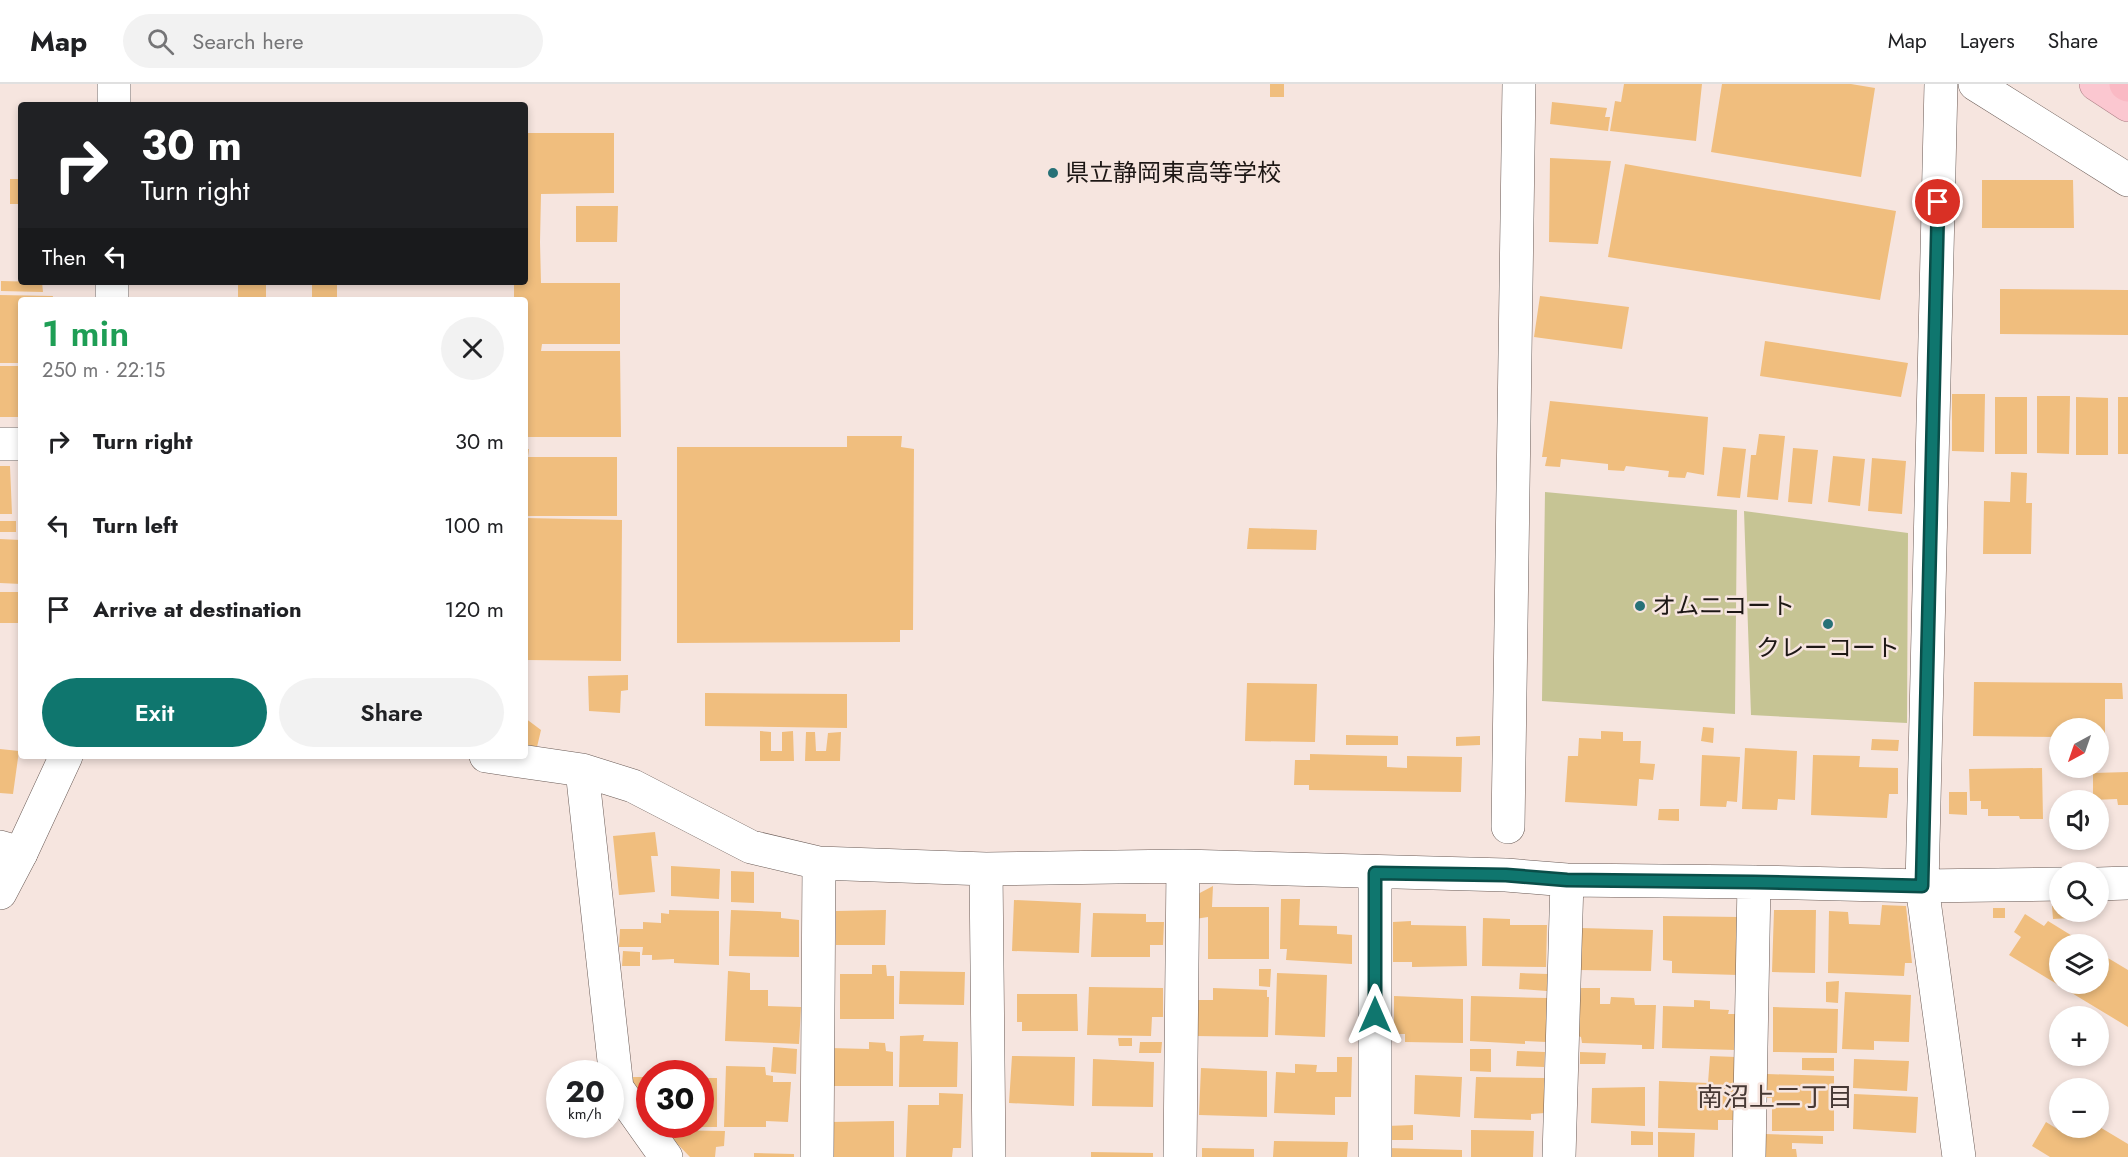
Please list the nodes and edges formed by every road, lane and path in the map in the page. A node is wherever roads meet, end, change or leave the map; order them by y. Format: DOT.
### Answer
graph roads {
  1 [pos="114,84"];
  2 [pos="1519,84"];
  3 [pos="1941,84"];
  4 [pos="1975,84"];
  5 [pos="2096,84"];
  6 [pos="114,102"];
  7 [pos="2128,105"];
  8 [pos="2128,180"];
  9 [pos="0,444"];
  10 [pos="18,444"];
  11 [pos="64,759"];
  12 [pos="507,759"];
  13 [pos="582,770"];
  14 [pos="1508,827"];
  15 [pos="11,850"];
  16 [pos="819,863"];
  17 [pos="1183,866"];
  18 [pos="986,868"];
  19 [pos="1375,873"];
  20 [pos="1567,880"];
  21 [pos="1754,882"];
  22 [pos="2128,883"];
  23 [pos="2049,884"];
  24 [pos="2109,884"];
  25 [pos="1922,886"];
  26 [pos="0,892"];
  27 [pos="666,1157"];
  28 [pos="817,1157"];
  29 [pos="988,1157"];
  30 [pos="1180,1157"];
  31 [pos="1375,1157"];
  32 [pos="1559,1157"];
  33 [pos="1749,1157"];
  34 [pos="1959,1157"];
  1 -- 6 [label="street"];
  2 -- 14 [label="street"];
  3 -- 25 [label="street"];
  4 -- 8 [label="street"];
  5 -- 7 [label="highway"];
  9 -- 10 [label="street"];
  11 -- 15 [label="street"];
  12 -- 13 [label="street"];
  13 -- 16 [label="street"];
  13 -- 27 [label="street"];
  15 -- 26 [label="street"];
  16 -- 18 [label="street"];
  16 -- 28 [label="street"];
  17 -- 18 [label="street"];
  17 -- 19 [label="street"];
  17 -- 30 [label="street"];
  18 -- 29 [label="street"];
  19 -- 20 [label="street"];
  19 -- 31 [label="street"];
  20 -- 21 [label="street"];
  20 -- 32 [label="street"];
  21 -- 25 [label="street"];
  21 -- 33 [label="street"];
  22 -- 24 [label="street"];
  23 -- 25 [label="street"];
  25 -- 34 [label="street"];
}
